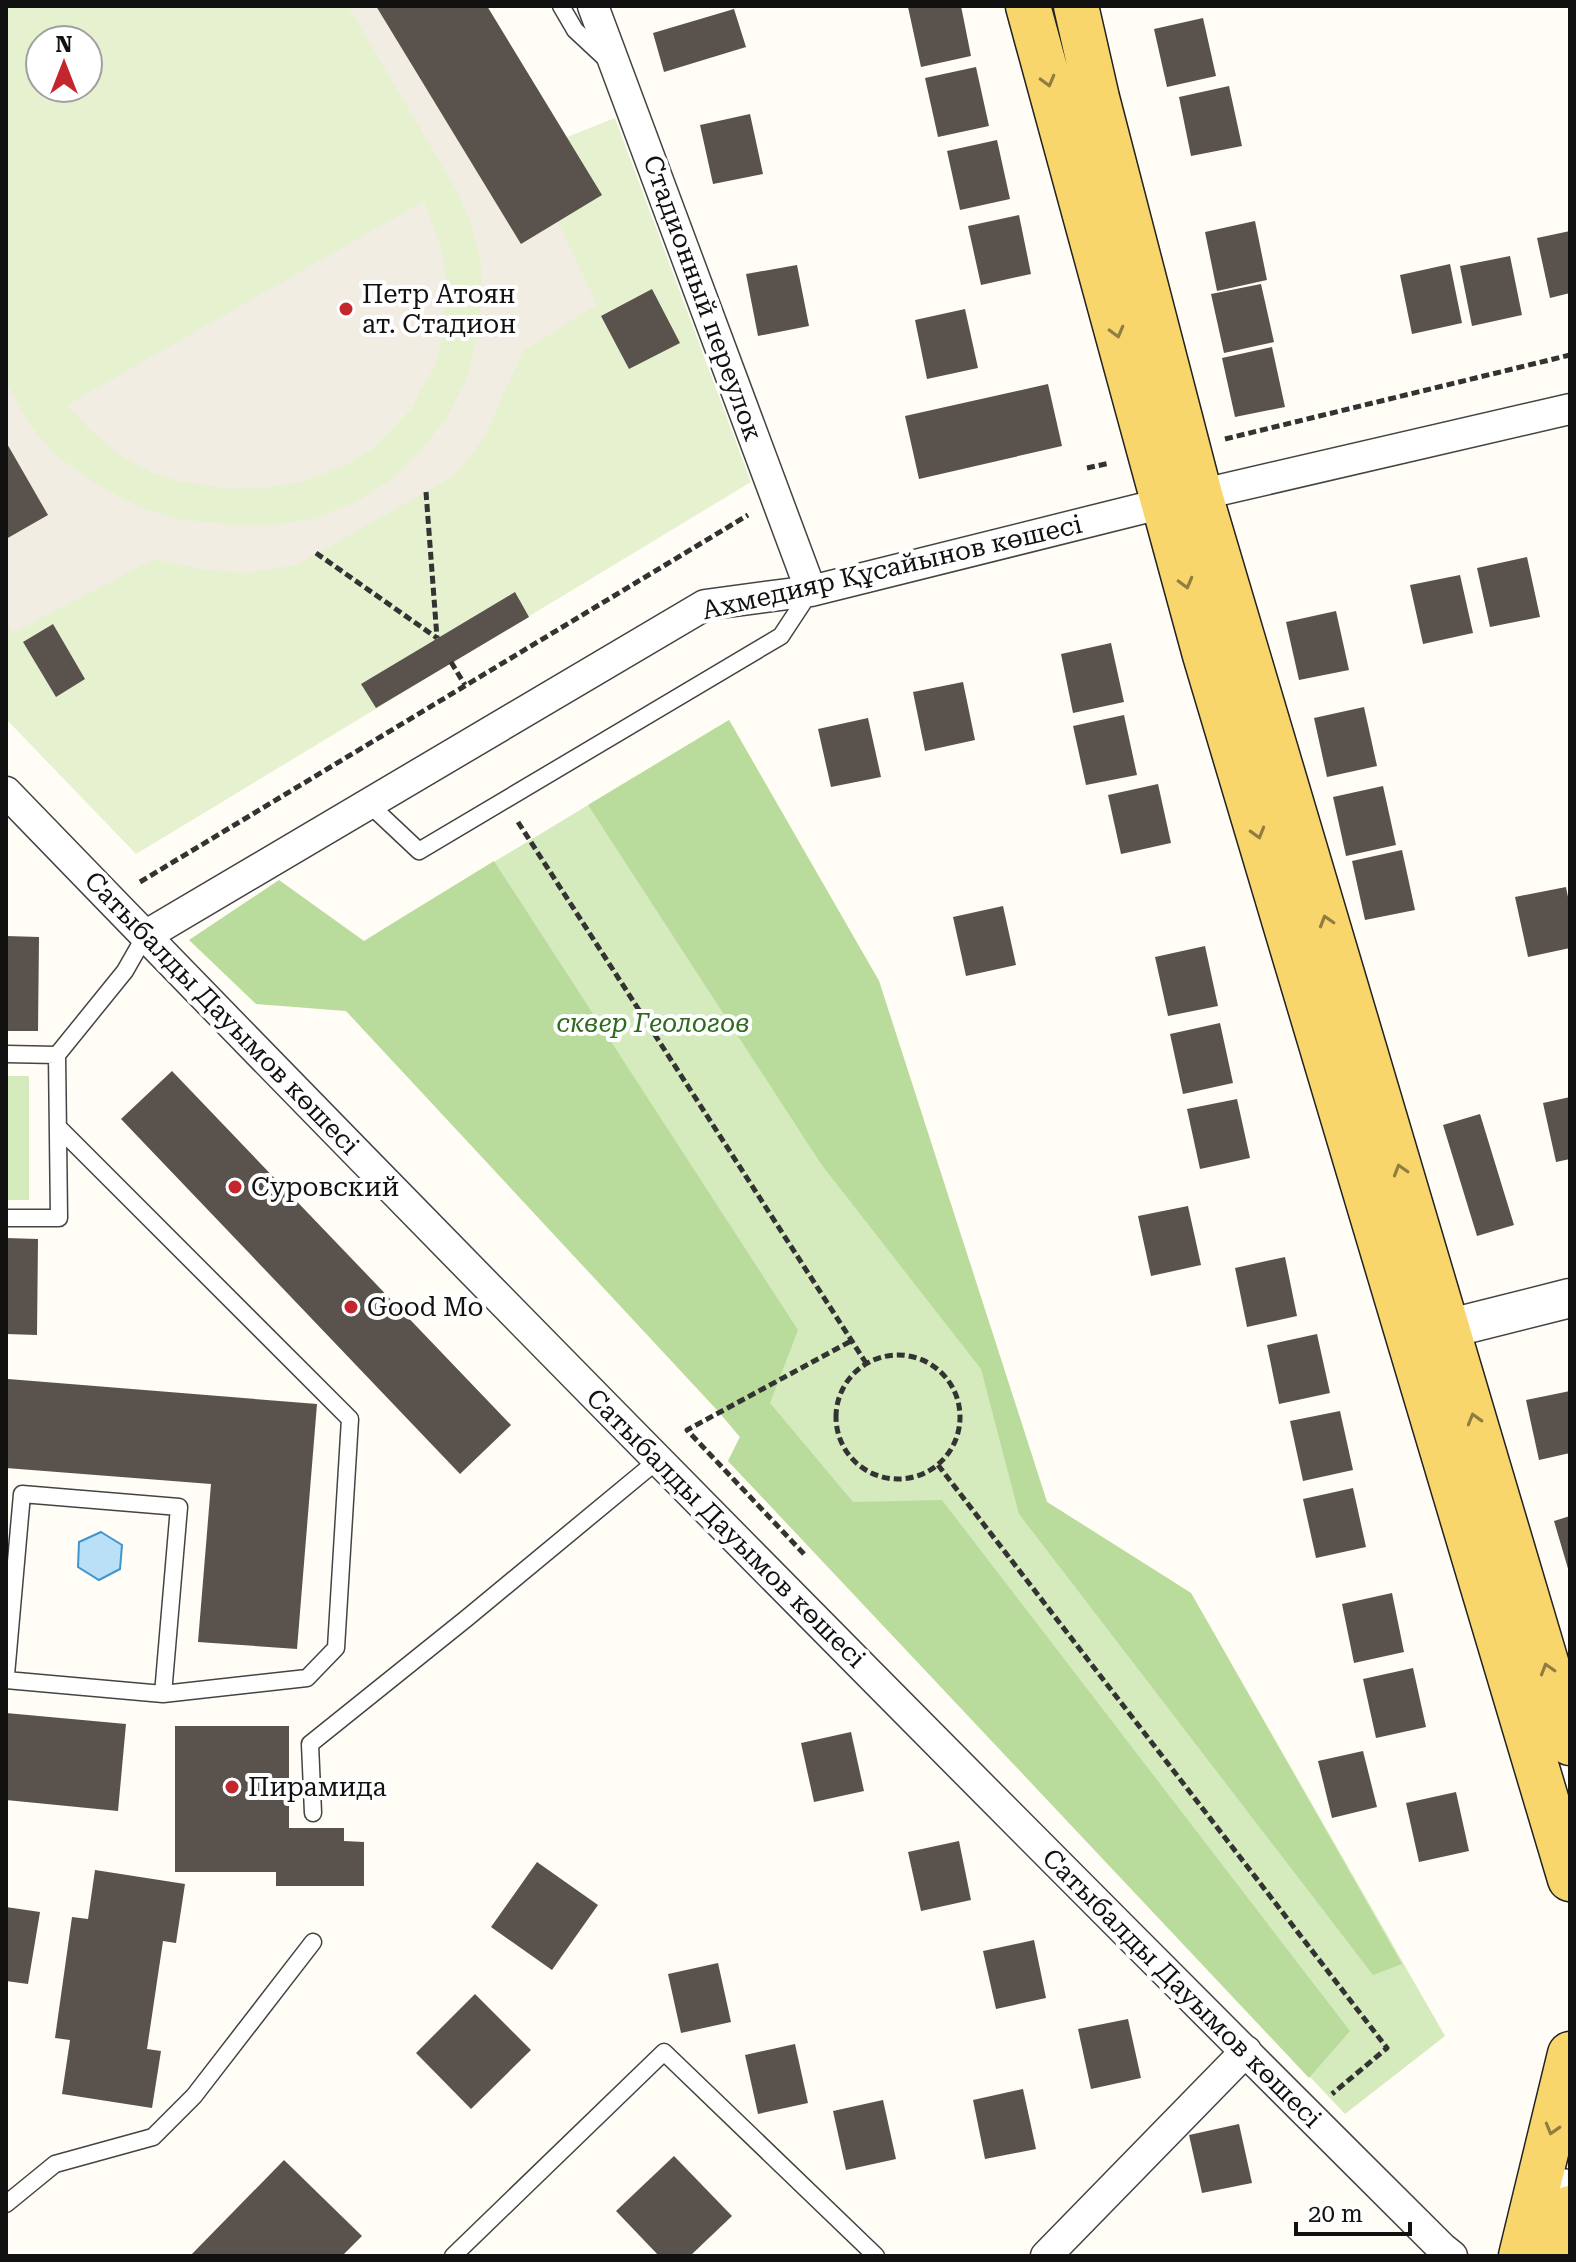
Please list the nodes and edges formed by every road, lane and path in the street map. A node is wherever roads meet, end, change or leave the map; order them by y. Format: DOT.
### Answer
graph roads {
  1 [pos="561,6"];
  2 [pos="593,6"];
  3 [pos="1028,6"];
  4 [pos="1076,6"];
  5 [pos="618,70"];
  6 [pos="1570,355"];
  7 [pos="1570,409"];
  8 [pos="1169,452"];
  9 [pos="1087,468"];
  10 [pos="426,492"];
  11 [pos="777,497"];
  12 [pos="1182,499"];
  13 [pos="316,553"];
  14 [pos="811,591"];
  15 [pos="451,662"];
  16 [pos="465,685"];
  17 [pos="6,792"];
  18 [pos="504,800"];
  19 [pos="369,804"];
  20 [pos="136,885"];
  21 [pos="145,936"];
  22 [pos="6,1054"];
  23 [pos="57,1055"];
  24 [pos="58,1127"];
  25 [pos="6,1218"];
  26 [pos="1570,1298"];
  27 [pos="1428,1334"];
  28 [pos="851,1341"];
  29 [pos="866,1363"];
  30 [pos="658,1460"];
  31 [pos="938,1465"];
  32 [pos="808,1558"];
  33 [pos="6,1678"];
  34 [pos="163,1694"];
  35 [pos="1570,1743"];
  36 [pos="313,1813"];
  37 [pos="1570,1879"];
  38 [pos="313,1942"];
  39 [pos="1246,2051"];
  40 [pos="1570,2054"];
  41 [pos="1326,2133"];
  42 [pos="1559,2192"];
  43 [pos="6,2204"];
  44 [pos="453,2256"];
  45 [pos="876,2256"];
  46 [pos="1046,2256"];
  47 [pos="1452,2256"];
  48 [pos="1521,2256"];
  49 [pos="1559,2256"];
  1 -- 5 [label="lane"];
  2 -- 5 [label="street, Стадионный переулок"];
  3 -- 8 [label="main road, one-way"];
  4 -- 8 [label="main road"];
  5 -- 11 [label="street, Стадионный переулок"];
  6 -- 8 [label="path"];
  7 -- 12 [label="street, Ахмедияр Құсайынов көшесі"];
  8 -- 9 [label="path"];
  8 -- 12 [label="main road"];
  10 -- 13 [label="path"];
  11 -- 14 [label="street, Стадионный переулок"];
  11 -- 16 [label="path"];
  12 -- 14 [label="street, Ахмедияр Құсайынов көшесі"];
  12 -- 27 [label="main road"];
  14 -- 18 [label="lane"];
  14 -- 19 [label="street, Ахмедияр Құсайынов көшесі"];
  15 -- 16 [label="path"];
  16 -- 20 [label="path"];
  17 -- 21 [label="street, Сатыбалды Дауымов көшесі"];
  18 -- 19 [label="lane"];
  18 -- 28 [label="path"];
  19 -- 21 [label="street, Ахмедияр Құсайынов көшесі"];
  21 -- 23 [label="lane"];
  21 -- 30 [label="street, Сатыбалды Дауымов көшесі"];
  22 -- 23 [label="lane"];
  23 -- 24 [label="lane"];
  24 -- 25 [label="lane"];
  24 -- 34 [label="lane"];
  26 -- 27 [label="street"];
  35 -- 27 [label="main road, one-way"];
  27 -- 37 [label="main road"];
  28 -- 29 [label="path"];
  28 -- 32 [label="path"];
  29 -- 31 [label="path"];
  29 -- 31 [label="path"];
  30 -- 36 [label="lane"];
  30 -- 39 [label="street, Сатыбалды Дауымов көшесі"];
  31 -- 41 [label="path"];
  33 -- 34 [label="lane"];
  33 -- 34 [label="lane"];
  38 -- 43 [label="lane"];
  39 -- 41 [label="street, Сатыбалды Дауымов көшесі"];
  39 -- 46 [label="street"];
  40 -- 42 [label="main road, one-way"];
  41 -- 47 [label="street, Сатыбалды Дауымов көшесі"];
  42 -- 48 [label="main road"];
  42 -- 49 [label="main road"];
  44 -- 45 [label="lane"];
}
